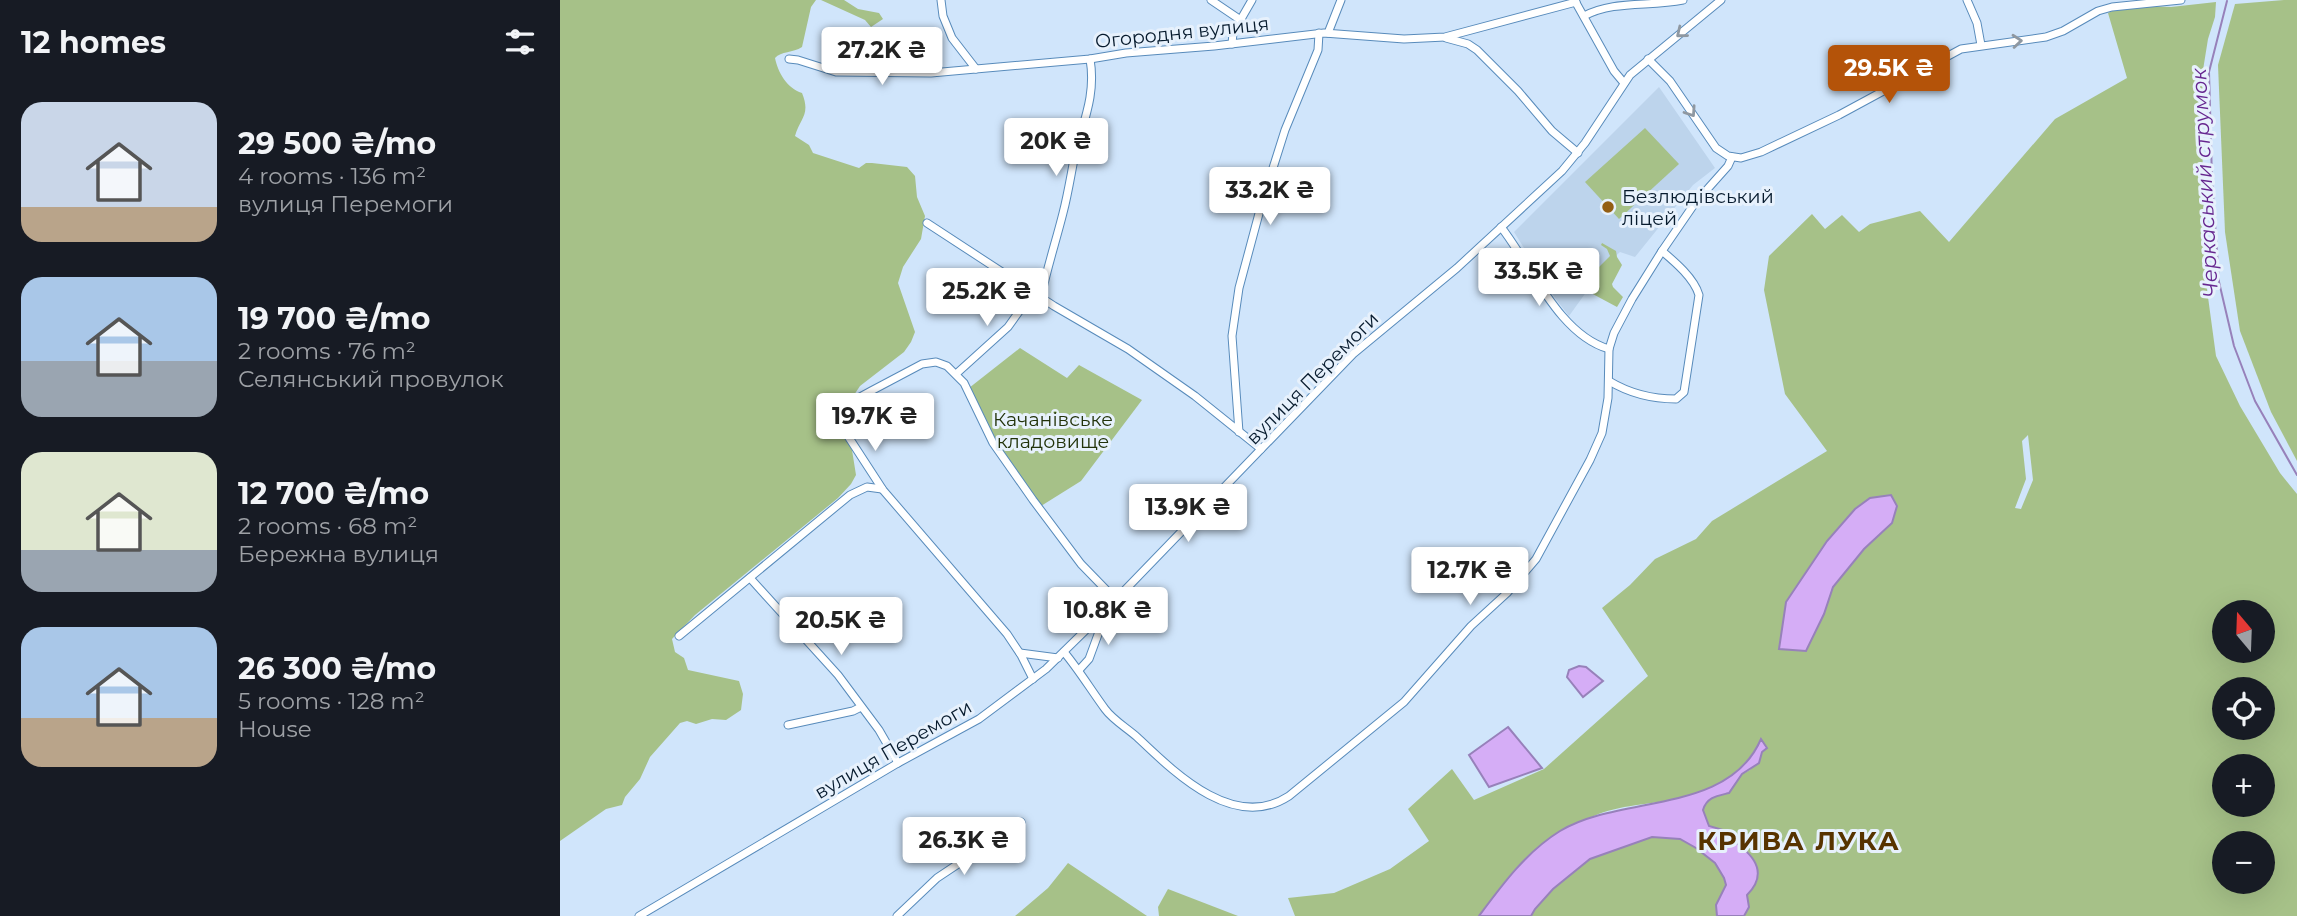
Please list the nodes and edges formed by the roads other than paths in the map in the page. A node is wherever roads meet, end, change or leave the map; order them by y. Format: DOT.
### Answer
graph roads {
  1 [pos="941,0"];
  2 [pos="1210,0"];
  3 [pos="1252,0"];
  4 [pos="1341,0"];
  5 [pos="1683,0"];
  6 [pos="1721,0"];
  7 [pos="1967,0"];
  8 [pos="2181,0"];
  9 [pos="1575,1"];
  10 [pos="1584,16"];
  11 [pos="1242,21"];
  12 [pos="1324,33"];
  13 [pos="1445,37"];
  14 [pos="1232,44"];
  15 [pos="1982,45"];
  16 [pos="789,59"];
  17 [pos="1090,59"];
  18 [pos="1648,59"];
  19 [pos="976,69"];
  20 [pos="1624,83"];
  21 [pos="1578,153"];
  22 [pos="1732,157"];
  23 [pos="928,223"];
  24 [pos="1502,227"];
  25 [pos="1662,251"];
  26 [pos="1033,292"];
  27 [pos="1041,297"];
  28 [pos="1609,349"];
  29 [pos="956,374"];
  30 [pos="1609,381"];
  31 [pos="1239,432"];
  32 [pos="1261,449"];
  33 [pos="883,489"];
  34 [pos="750,578"];
  35 [pos="1115,599"];
  36 [pos="1096,620"];
  37 [pos="679,636"];
  38 [pos="1020,653"];
  39 [pos="1061,655"];
  40 [pos="1079,670"];
  41 [pos="1033,680"];
  42 [pos="861,707"];
  43 [pos="788,725"];
  44 [pos="898,763"];
  45 [pos="1021,821"];
  46 [pos="639,916"];
  47 [pos="897,916"];
  1 -- 19 [label="street"];
  2 -- 11 [label="street"];
  3 -- 11 [label="street"];
  4 -- 12 [label="street"];
  5 -- 10 [label="street"];
  6 -- 18 [label="street, вулиця Перемоги, one-way"];
  7 -- 15 [label="street"];
  15 -- 8 [label="street, one-way"];
  9 -- 10 [label="street"];
  9 -- 13 [label="street, Огородня вулиця"];
  10 -- 20 [label="street"];
  11 -- 14 [label="street"];
  12 -- 13 [label="street, Огородня вулиця"];
  12 -- 14 [label="street, Огородня вулиця"];
  12 -- 31 [label="street"];
  13 -- 21 [label="street"];
  14 -- 17 [label="street, Огородня вулиця"];
  15 -- 22 [label="street"];
  16 -- 19 [label="street, Огородня вулиця"];
  17 -- 19 [label="street, Огородня вулиця"];
  17 -- 27 [label="street"];
  18 -- 20 [label="street, вулиця Перемоги"];
  18 -- 22 [label="street, one-way"];
  20 -- 21 [label="street, вулиця Перемоги"];
  21 -- 24 [label="street, вулиця Перемоги"];
  22 -- 25 [label="street"];
  23 -- 26 [label="street"];
  24 -- 28 [label="street"];
  24 -- 32 [label="street, вулиця Перемоги"];
  25 -- 28 [label="street"];
  25 -- 30 [label="street"];
  26 -- 27 [label="street"];
  26 -- 29 [label="street"];
  27 -- 31 [label="street"];
  28 -- 30 [label="street"];
  29 -- 33 [label="street"];
  29 -- 35 [label="street"];
  30 -- 40 [label="street"];
  31 -- 32 [label="street"];
  32 -- 35 [label="street, вулиця Перемоги"];
  33 -- 34 [label="street"];
  33 -- 38 [label="street"];
  34 -- 37 [label="street"];
  34 -- 42 [label="street"];
  35 -- 36 [label="street, вулиця Перемоги"];
  36 -- 39 [label="street, вулиця Перемоги"];
  36 -- 40 [label="street"];
  38 -- 39 [label="street"];
  38 -- 41 [label="street"];
  39 -- 40 [label="street"];
  39 -- 41 [label="street, вулиця Перемоги"];
  41 -- 44 [label="street, вулиця Перемоги"];
  42 -- 43 [label="street"];
  42 -- 44 [label="street"];
  44 -- 46 [label="street, вулиця Перемоги"];
  45 -- 47 [label="street"];
}
